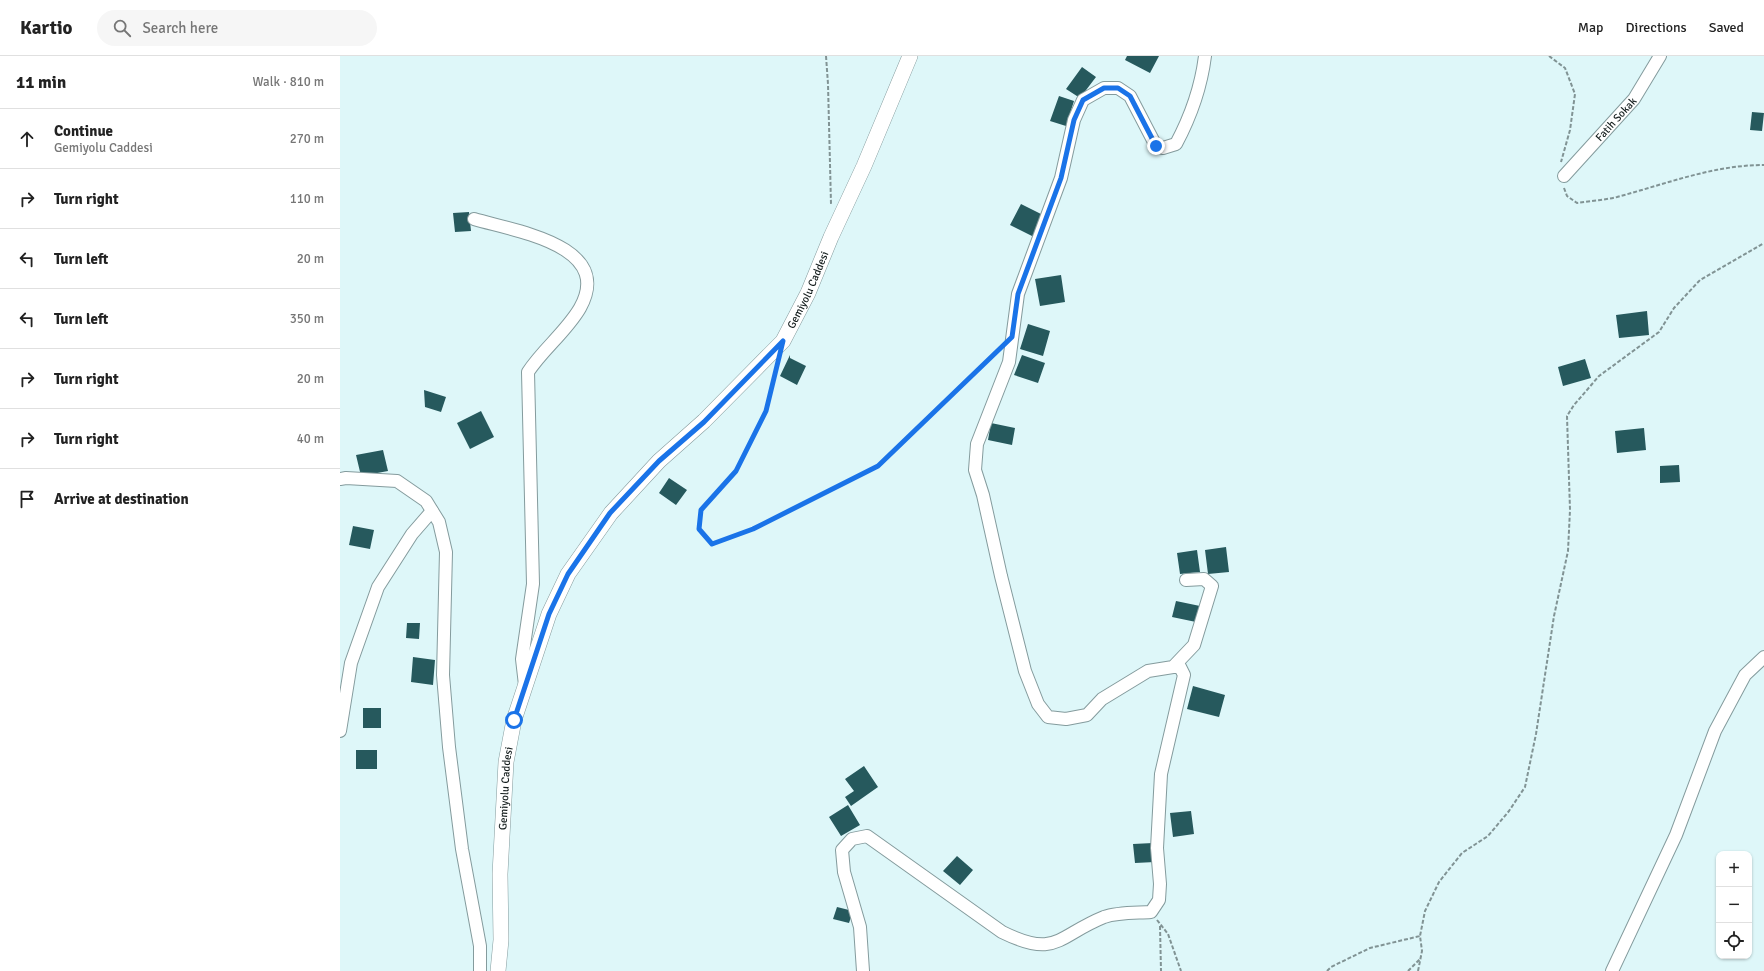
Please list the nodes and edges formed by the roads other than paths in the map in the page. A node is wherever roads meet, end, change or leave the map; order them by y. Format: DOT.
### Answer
graph roads {
  1 [pos="910,56"];
  2 [pos="1206,56"];
  3 [pos="1660,56"];
  4 [pos="1564,176"];
  5 [pos="474,219"];
  6 [pos="340,479"];
  7 [pos="432,511"];
  8 [pos="1186,580"];
  9 [pos="1764,657"];
  10 [pos="1173,666"];
  11 [pos="525,684"];
  12 [pos="340,731"];
  13 [pos="480,971"];
  14 [pos="498,971"];
  15 [pos="863,971"];
  16 [pos="1612,971"];
  1 -- 11 [label="street, Gemiyolu Caddesi"];
  2 -- 10 [label="street"];
  3 -- 4 [label="street, Fatih Sokak"];
  5 -- 11 [label="street"];
  6 -- 7 [label="street"];
  7 -- 12 [label="street"];
  7 -- 13 [label="street"];
  8 -- 10 [label="street"];
  9 -- 16 [label="street"];
  10 -- 15 [label="street"];
  11 -- 14 [label="street, Gemiyolu Caddesi"];
}
